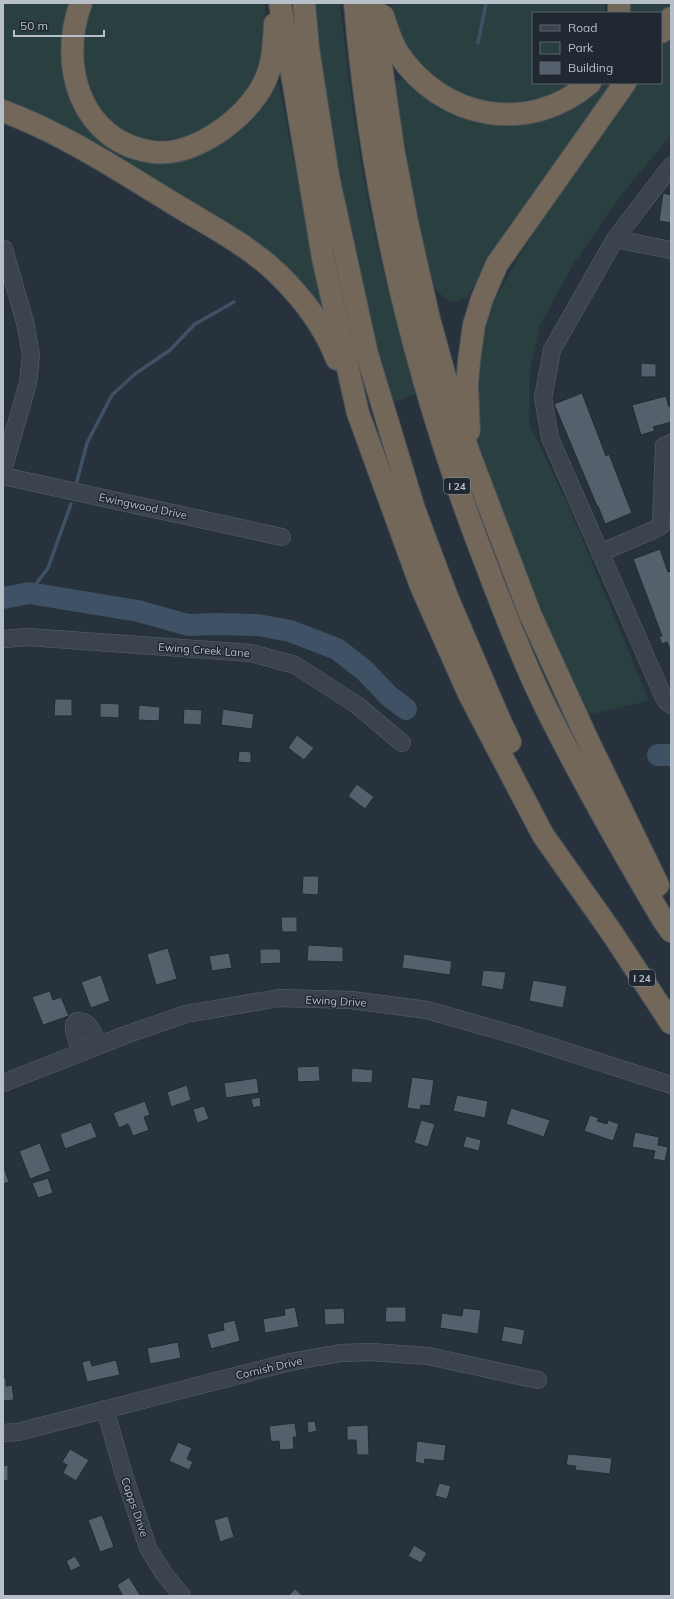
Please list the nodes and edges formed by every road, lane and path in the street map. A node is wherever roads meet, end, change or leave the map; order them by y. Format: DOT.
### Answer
graph roads {
  1 [pos="82,3"];
  2 [pos="277,3"];
  3 [pos="280,3"];
  4 [pos="304,3"];
  5 [pos="355,3"];
  6 [pos="374,3"];
  7 [pos="379,3"];
  8 [pos="671,18"];
  9 [pos="662,31"];
  10 [pos="589,84"];
  11 [pos="624,84"];
  12 [pos="3,111"];
  13 [pos="671,166"];
  14 [pos="615,239"];
  15 [pos="4,249"];
  16 [pos="671,250"];
  17 [pos="358,412"];
  18 [pos="671,443"];
  19 [pos="470,456"];
  20 [pos="3,470"];
  21 [pos="3,476"];
  22 [pos="282,537"];
  23 [pos="600,553"];
  24 [pos="3,639"];
  25 [pos="671,705"];
  26 [pos="402,743"];
  27 [pos="671,910"];
  28 [pos="671,931"];
  29 [pos="612,933"];
  30 [pos="671,1023"];
  31 [pos="98,1045"];
  32 [pos="81,1052"];
  33 [pos="3,1083"];
  34 [pos="671,1085"];
  35 [pos="538,1380"];
  36 [pos="105,1409"];
  37 [pos="3,1433"];
  38 [pos="182,1596"];
  1 -- 2 [label="highway"];
  3 -- 17 [label="highway"];
  4 -- 29 [label="highway, I 24"];
  5 -- 28 [label="highway, I 24"];
  6 -- 19 [label="highway"];
  7 -- 10 [label="highway"];
  8 -- 9 [label="highway"];
  11 -- 19 [label="highway"];
  12 -- 17 [label="highway"];
  13 -- 14 [label="street"];
  14 -- 16 [label="street"];
  14 -- 23 [label="street"];
  15 -- 20 [label="street"];
  17 -- 29 [label="highway"];
  18 -- 23 [label="street"];
  19 -- 27 [label="highway"];
  21 -- 22 [label="street, Ewingwood Drive"];
  23 -- 25 [label="street"];
  24 -- 26 [label="street, Ewing Creek Lane"];
  29 -- 30 [label="highway, I 24"];
  31 -- 32 [label="street, Ewing Drive"];
  31 -- 32 [label="street"];
  31 -- 34 [label="street, Ewing Drive"];
  32 -- 33 [label="street, Ewing Drive"];
  35 -- 36 [label="street, Cornish Drive"];
  36 -- 37 [label="street, Cornish Drive"];
  36 -- 38 [label="street, Capps Drive"];
}
